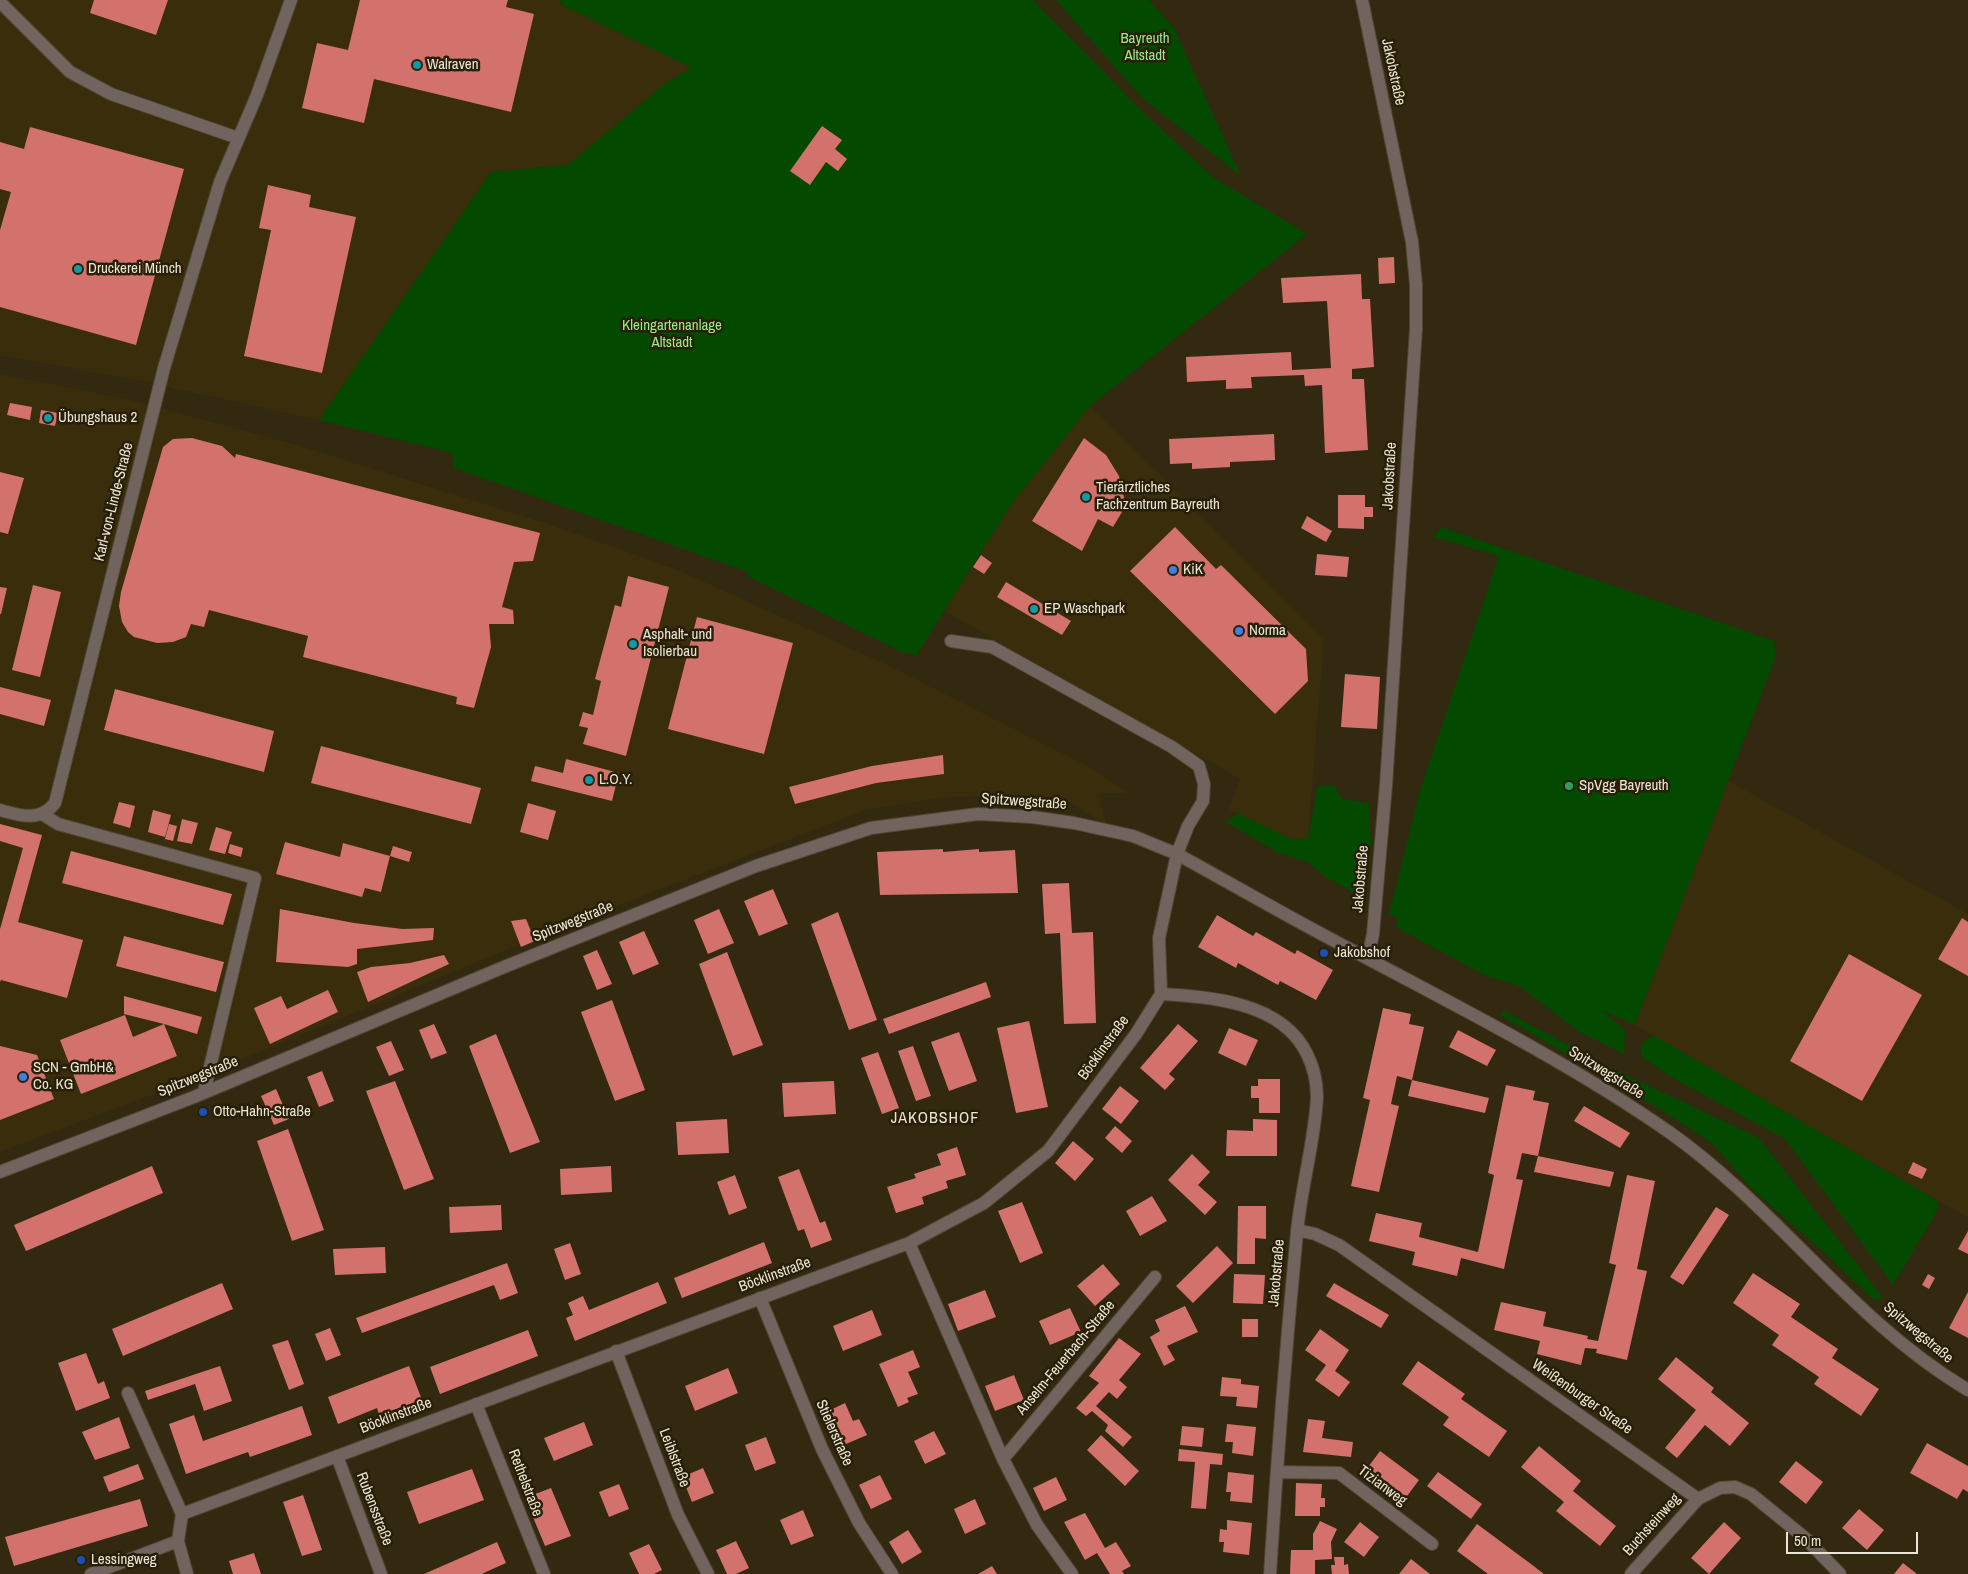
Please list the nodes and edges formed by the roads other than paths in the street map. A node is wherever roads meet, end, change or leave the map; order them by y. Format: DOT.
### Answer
graph roads {
  1 [pos="291,0"];
  2 [pos="1362,0"];
  3 [pos="0,2"];
  4 [pos="238,138"];
  5 [pos="951,641"];
  6 [pos="0,810"];
  7 [pos="42,814"];
  8 [pos="1177,854"];
  9 [pos="1368,957"];
  10 [pos="1161,994"];
  11 [pos="204,1092"];
  12 [pos="0,1172"];
  13 [pos="1297,1230"];
  14 [pos="909,1243"];
  15 [pos="1154,1277"];
  16 [pos="760,1298"];
  17 [pos="616,1351"];
  18 [pos="1968,1390"];
  19 [pos="128,1393"];
  20 [pos="476,1404"];
  21 [pos="337,1456"];
  22 [pos="1003,1459"];
  23 [pos="1277,1472"];
  24 [pos="1698,1499"];
  25 [pos="182,1514"];
  26 [pos="178,1540"];
  27 [pos="1432,1544"];
  28 [pos="91,1574"];
  29 [pos="187,1574"];
  30 [pos="381,1574"];
  31 [pos="544,1574"];
  32 [pos="708,1574"];
  33 [pos="892,1574"];
  34 [pos="1072,1574"];
  35 [pos="1270,1574"];
  36 [pos="1631,1574"];
  37 [pos="1840,1574"];
  1 -- 4 [label="street, Karl-von-Linde-Straße"];
  2 -- 9 [label="street, Jakobstraße"];
  3 -- 4 [label="street"];
  4 -- 7 [label="street, Karl-von-Linde-Straße"];
  5 -- 8 [label="street"];
  6 -- 7 [label="street"];
  7 -- 11 [label="street"];
  8 -- 9 [label="street, Spitzwegstraße"];
  8 -- 10 [label="street"];
  8 -- 11 [label="street, Spitzwegstraße"];
  9 -- 18 [label="street, Spitzwegstraße"];
  10 -- 13 [label="street, Jakobstraße"];
  10 -- 14 [label="street, Böcklinstraße"];
  11 -- 12 [label="street, Spitzwegstraße"];
  13 -- 23 [label="street, Jakobstraße"];
  13 -- 24 [label="street, Weißenburger Straße"];
  14 -- 16 [label="street, Böcklinstraße"];
  14 -- 22 [label="street"];
  15 -- 22 [label="street, Anselm-Feuerbach-Straße"];
  16 -- 17 [label="street, Böcklinstraße"];
  16 -- 33 [label="street, Stielerstraße"];
  17 -- 20 [label="street, Böcklinstraße"];
  17 -- 32 [label="street, Leiblstraße"];
  19 -- 25 [label="street"];
  20 -- 21 [label="street, Böcklinstraße"];
  20 -- 31 [label="street, Rethelstraße"];
  21 -- 25 [label="street, Böcklinstraße"];
  21 -- 30 [label="street, Rubensstraße"];
  22 -- 34 [label="street"];
  23 -- 27 [label="street, Tizianweg"];
  23 -- 35 [label="street, Jakobstraße"];
  24 -- 36 [label="street, Buchsteinweg"];
  24 -- 37 [label="street"];
  25 -- 26 [label="street"];
  26 -- 28 [label="street"];
  26 -- 29 [label="street"];
}
